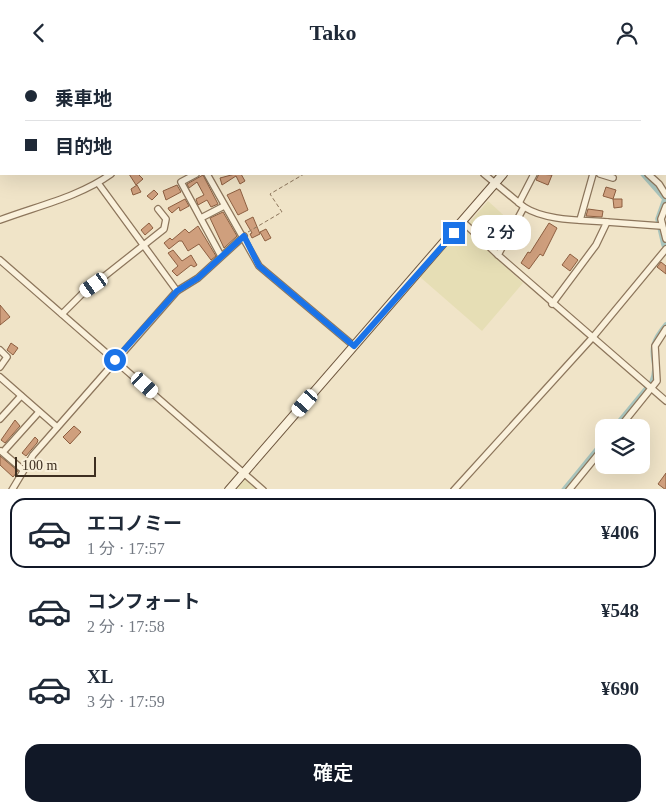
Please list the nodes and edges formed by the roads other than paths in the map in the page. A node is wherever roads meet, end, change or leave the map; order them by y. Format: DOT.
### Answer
graph roads {
  1 [pos="110,175"];
  2 [pos="194,175"];
  3 [pos="208,175"];
  4 [pos="485,175"];
  5 [pos="502,175"];
  6 [pos="533,175"];
  7 [pos="593,175"];
  8 [pos="602,175"];
  9 [pos="649,175"];
  10 [pos="609,179"];
  11 [pos="98,183"];
  12 [pos="496,184"];
  13 [pos="666,195"];
  14 [pos="519,203"];
  15 [pos="224,206"];
  16 [pos="666,206"];
  17 [pos="524,207"];
  18 [pos="158,209"];
  19 [pos="201,218"];
  20 [pos="0,220"];
  21 [pos="580,220"];
  22 [pos="463,222"];
  23 [pos="606,222"];
  24 [pos="660,227"];
  25 [pos="244,236"];
  26 [pos="666,239"];
  27 [pos="142,245"];
  28 [pos="666,249"];
  29 [pos="498,255"];
  30 [pos="221,256"];
  31 [pos="0,260"];
  32 [pos="177,291"];
  33 [pos="552,304"];
  34 [pos="62,314"];
  35 [pos="666,329"];
  36 [pos="594,337"];
  37 [pos="354,346"];
  38 [pos="0,350"];
  39 [pos="115,360"];
  40 [pos="0,367"];
  41 [pos="0,377"];
  42 [pos="650,387"];
  43 [pos="21,396"];
  44 [pos="666,401"];
  45 [pos="39,412"];
  46 [pos="0,419"];
  47 [pos="626,419"];
  48 [pos="57,427"];
  49 [pos="1,451"];
  50 [pos="595,458"];
  51 [pos="22,469"];
  52 [pos="244,473"];
  53 [pos="12,489"];
  54 [pos="229,489"];
  55 [pos="263,489"];
  56 [pos="454,489"];
  57 [pos="569,489"];
  1 -- 11 [label="street"];
  2 -- 19 [label="street"];
  3 -- 15 [label="street"];
  4 -- 12 [label="street"];
  5 -- 12 [label="street"];
  6 -- 14 [label="street"];
  7 -- 21 [label="street"];
  8 -- 10 [label="street"];
  9 -- 13 [label="street"];
  11 -- 20 [label="street"];
  11 -- 27 [label="street"];
  12 -- 14 [label="street"];
  12 -- 22 [label="street"];
  14 -- 17 [label="street"];
  15 -- 19 [label="street"];
  15 -- 25 [label="street"];
  16 -- 24 [label="street"];
  17 -- 21 [label="street"];
  17 -- 29 [label="street"];
  18 -- 27 [label="street"];
  19 -- 30 [label="street"];
  21 -- 23 [label="street"];
  22 -- 29 [label="street"];
  22 -- 37 [label="street"];
  23 -- 24 [label="street"];
  23 -- 33 [label="street"];
  24 -- 26 [label="street"];
  25 -- 30 [label="street"];
  25 -- 37 [label="street"];
  27 -- 32 [label="street"];
  27 -- 34 [label="street"];
  28 -- 36 [label="street"];
  29 -- 33 [label="street"];
  30 -- 32 [label="street"];
  31 -- 34 [label="street"];
  32 -- 39 [label="street"];
  33 -- 36 [label="street"];
  34 -- 39 [label="street"];
  35 -- 42 [label="street"];
  36 -- 42 [label="street"];
  36 -- 56 [label="street"];
  37 -- 52 [label="street"];
  38 -- 40 [label="street"];
  39 -- 48 [label="street"];
  39 -- 52 [label="street"];
  41 -- 43 [label="street"];
  42 -- 44 [label="street"];
  42 -- 47 [label="street"];
  43 -- 45 [label="street"];
  43 -- 46 [label="street"];
  45 -- 48 [label="street"];
  45 -- 49 [label="street"];
  48 -- 51 [label="street"];
  49 -- 51 [label="street"];
  50 -- 57 [label="street"];
  51 -- 53 [label="street"];
  52 -- 54 [label="street"];
  52 -- 55 [label="street"];
}
